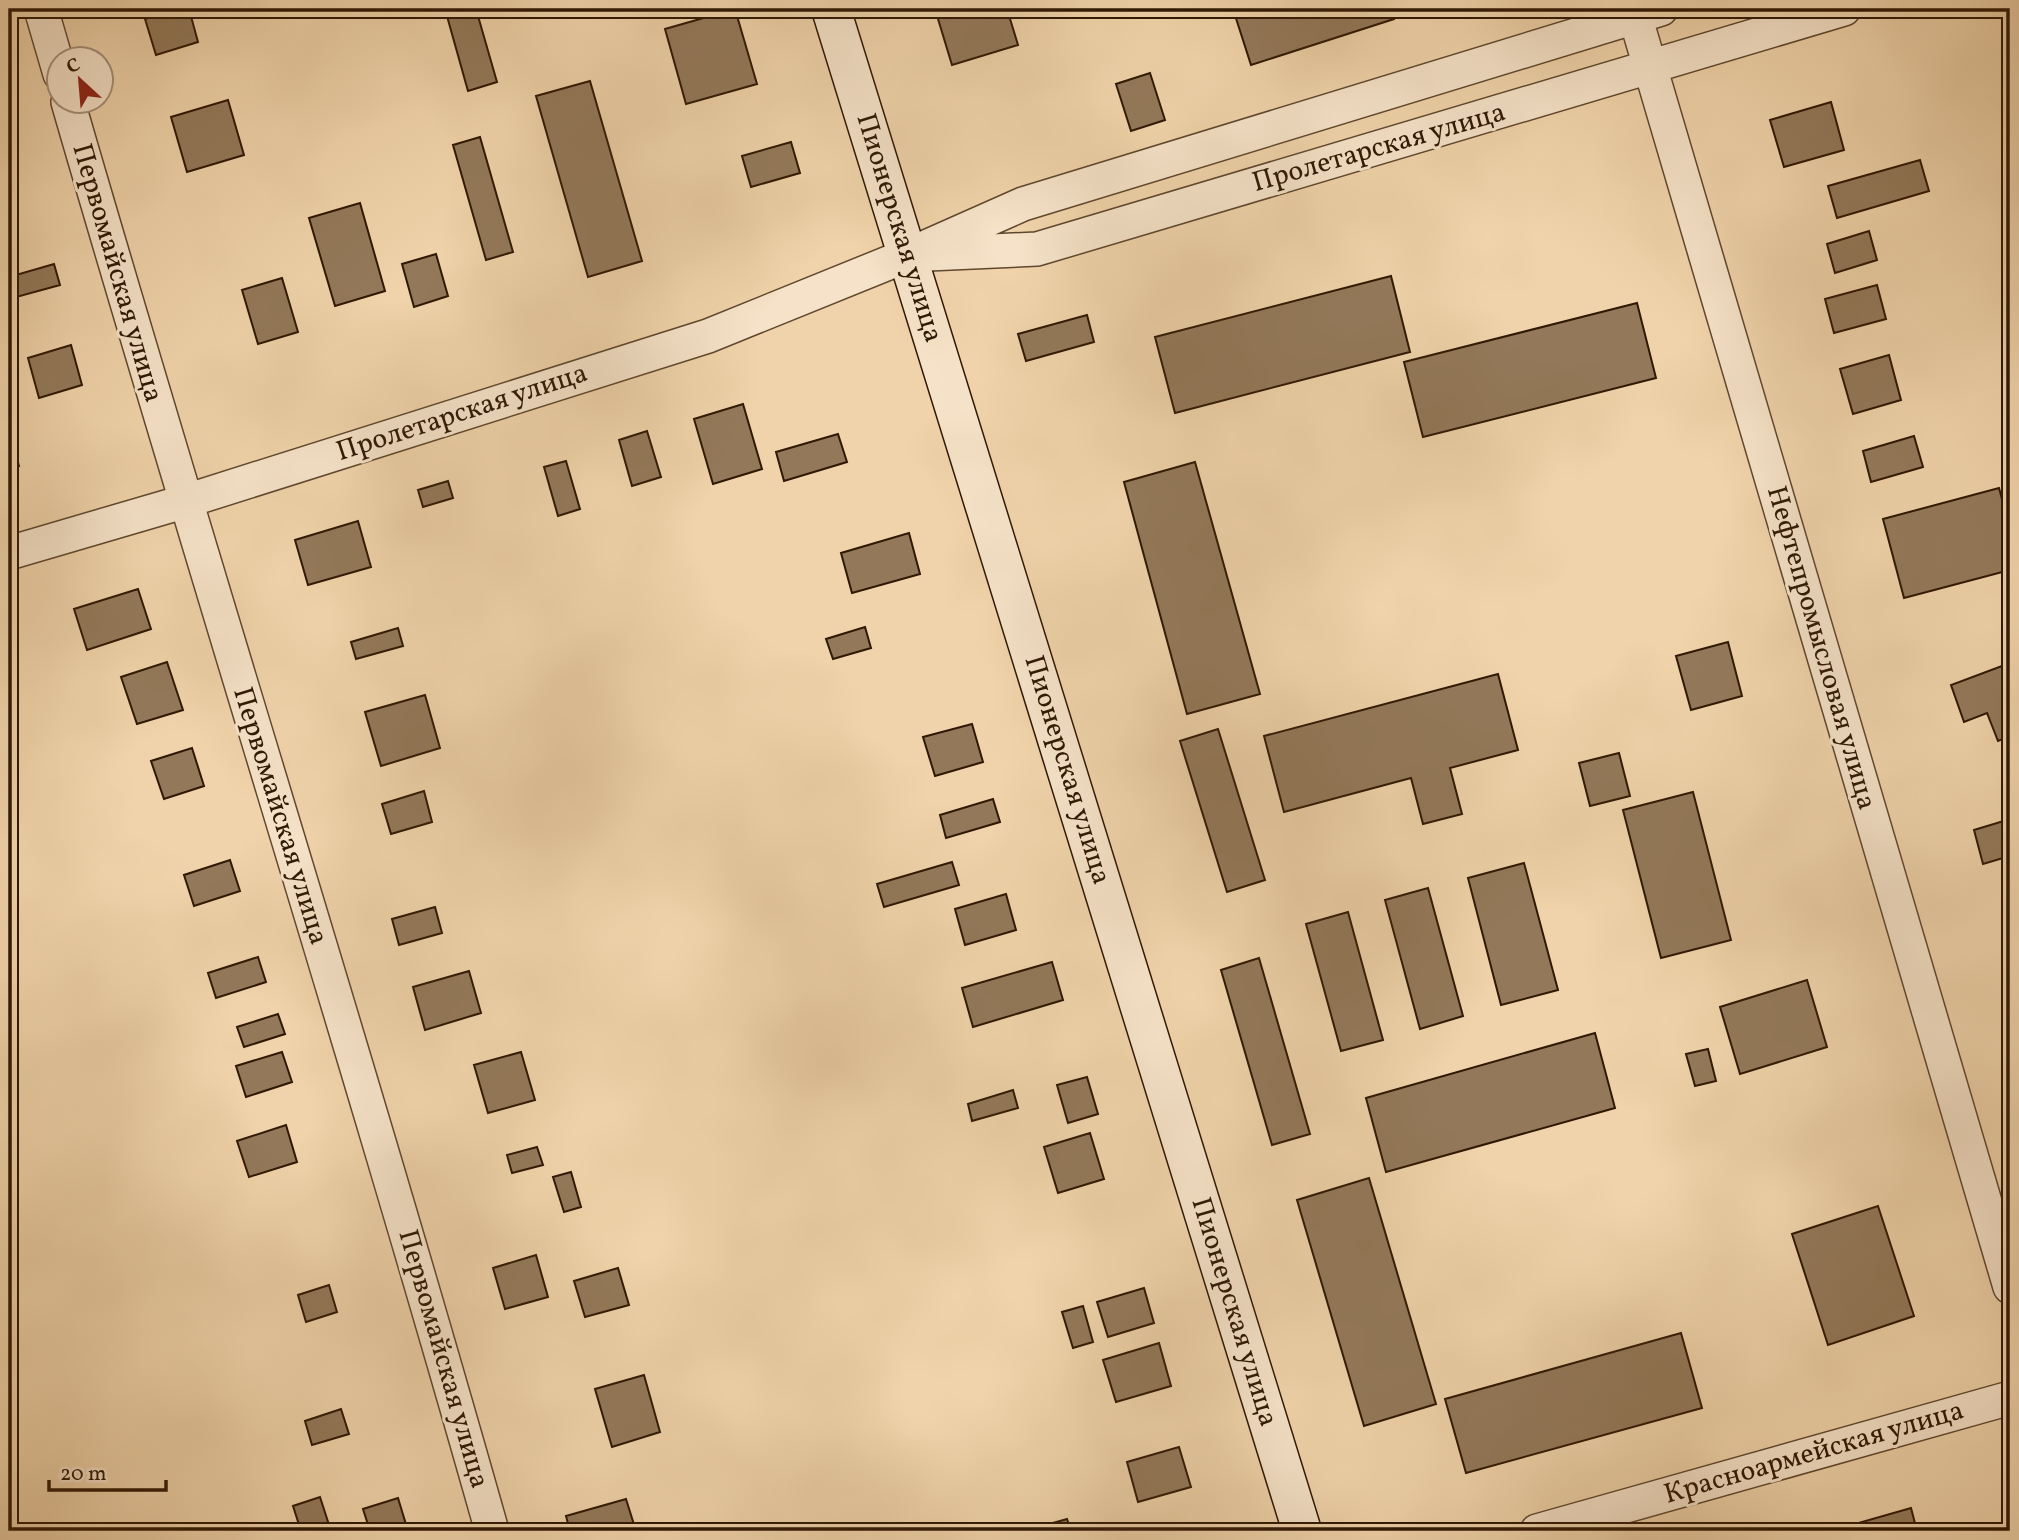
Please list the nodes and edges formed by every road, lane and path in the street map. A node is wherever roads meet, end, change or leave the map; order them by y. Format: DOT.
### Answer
graph roads {
  1 [pos="41,9"];
  2 [pos="831,9"];
  3 [pos="1844,9"];
  4 [pos="1643,11"];
  5 [pos="52,46"];
  6 [pos="1649,67"];
  7 [pos="72,116"];
  8 [pos="908,255"];
  9 [pos="183,502"];
  10 [pos="9,552"];
  11 [pos="2010,1287"];
  12 [pos="2010,1398"];
  13 [pos="492,1531"];
  14 [pos="1302,1531"];
  15 [pos="1537,1531"];
  1 -- 5 [label="street"];
  2 -- 8 [label="main road, Пионерская улица"];
  3 -- 6 [label="street, Пролетарская улица"];
  4 -- 6 [label="street, Нефтепромысловая улица"];
  4 -- 8 [label="street, Пролетарская улица"];
  6 -- 8 [label="street, Пролетарская улица"];
  6 -- 11 [label="street, Нефтепромысловая улица"];
  7 -- 9 [label="street, Первомайская улица"];
  8 -- 9 [label="street, Пролетарская улица"];
  8 -- 14 [label="main road, Пионерская улица"];
  9 -- 10 [label="street, Пролетарская улица"];
  9 -- 13 [label="street, Первомайская улица"];
  12 -- 15 [label="street, Красноармейская улица"];
}
